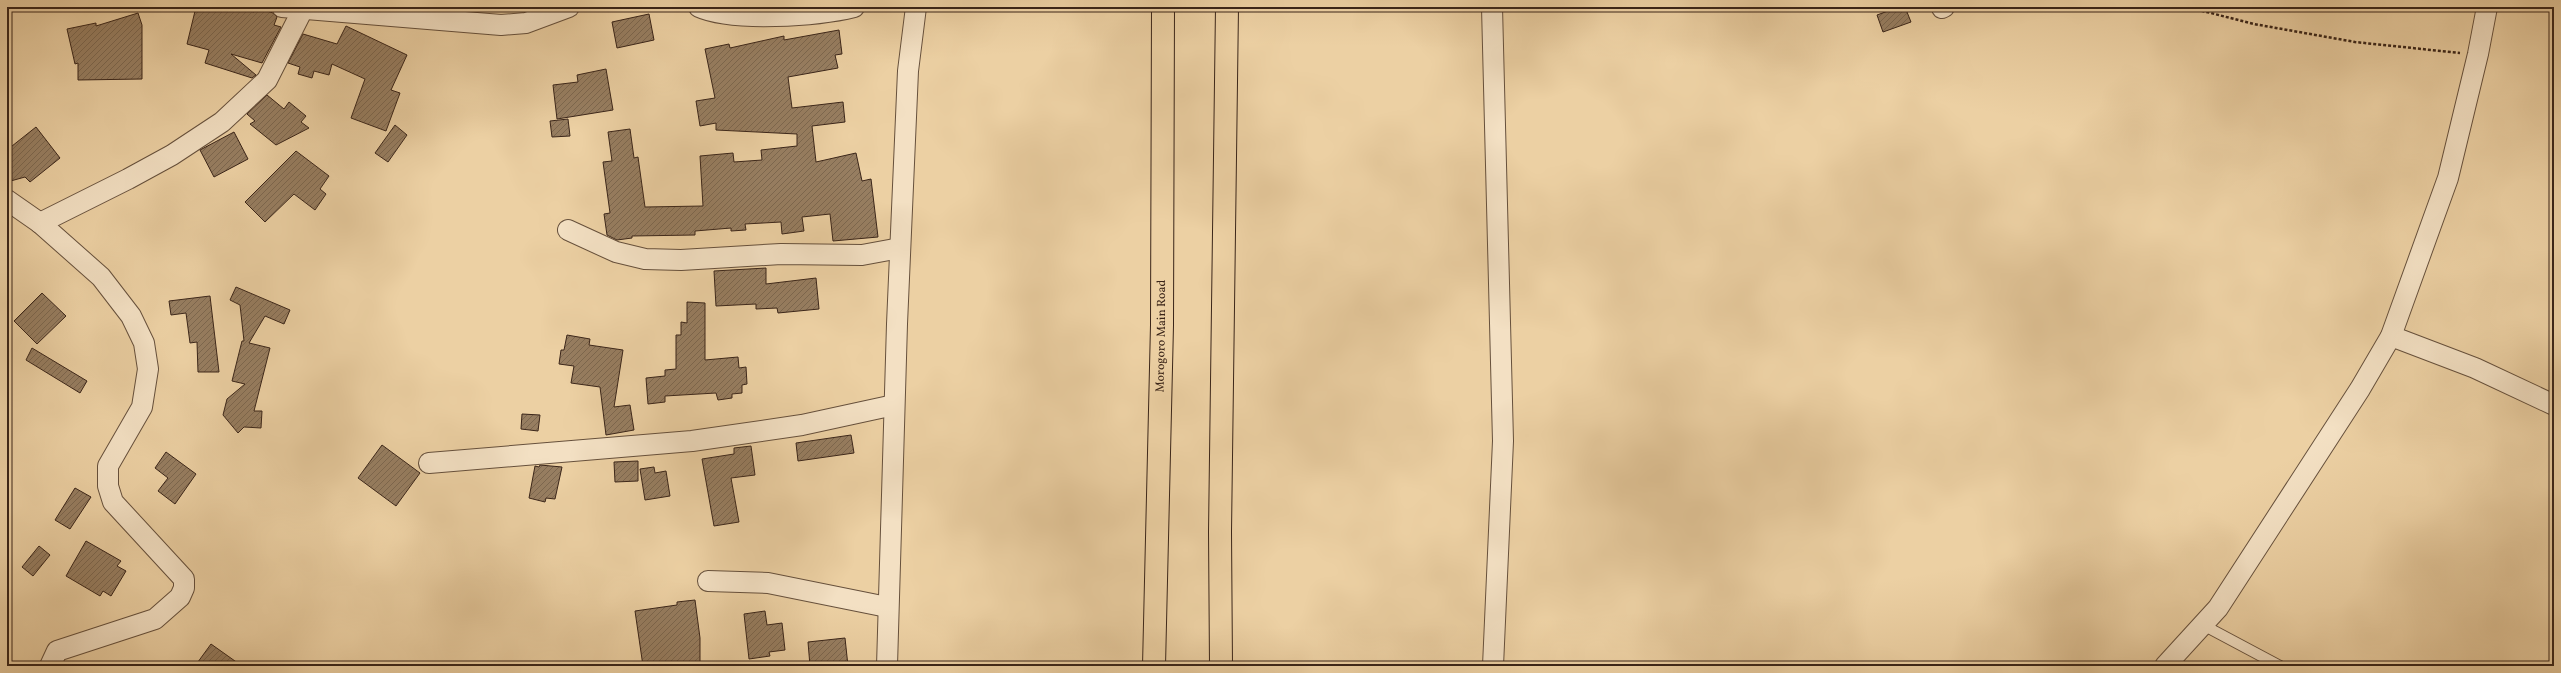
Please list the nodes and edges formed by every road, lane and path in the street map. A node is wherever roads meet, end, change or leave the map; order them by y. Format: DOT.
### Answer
graph roads {
  1 [pos="282,7"];
  2 [pos="569,7"];
  3 [pos="699,7"];
  4 [pos="854,7"];
  5 [pos="916,7"];
  6 [pos="1163,7"];
  7 [pos="1227,7"];
  8 [pos="1492,7"];
  9 [pos="2187,7"];
  10 [pos="2487,7"];
  11 [pos="303,9"];
  12 [pos="2478,54"];
  13 [pos="7,200"];
  14 [pos="40,223"];
  15 [pos="568,230"];
  16 [pos="900,248"];
  17 [pos="2391,336"];
  18 [pos="2554,405"];
  19 [pos="894,406"];
  20 [pos="429,464"];
  21 [pos="708,581"];
  22 [pos="887,607"];
  23 [pos="2203,625"];
  24 [pos="50,666"];
  25 [pos="887,666"];
  26 [pos="1154,666"];
  27 [pos="1221,666"];
  28 [pos="1493,666"];
  29 [pos="2165,666"];
  30 [pos="2280,666"];
  1 -- 11 [label="street"];
  2 -- 11 [label="street"];
  3 -- 4 [label="street"];
  5 -- 16 [label="street"];
  6 -- 26 [label="highway, Morogoro Main Road"];
  7 -- 27 [label="highway"];
  8 -- 28 [label="street"];
  9 -- 12 [label="path"];
  10 -- 12 [label="street"];
  11 -- 14 [label="street"];
  12 -- 17 [label="street"];
  13 -- 14 [label="street"];
  14 -- 24 [label="street"];
  15 -- 16 [label="street"];
  16 -- 19 [label="street"];
  17 -- 18 [label="street"];
  17 -- 23 [label="street"];
  19 -- 20 [label="street"];
  19 -- 22 [label="street"];
  21 -- 22 [label="street"];
  22 -- 25 [label="street"];
  23 -- 29 [label="street"];
  23 -- 30 [label="lane"];
}
